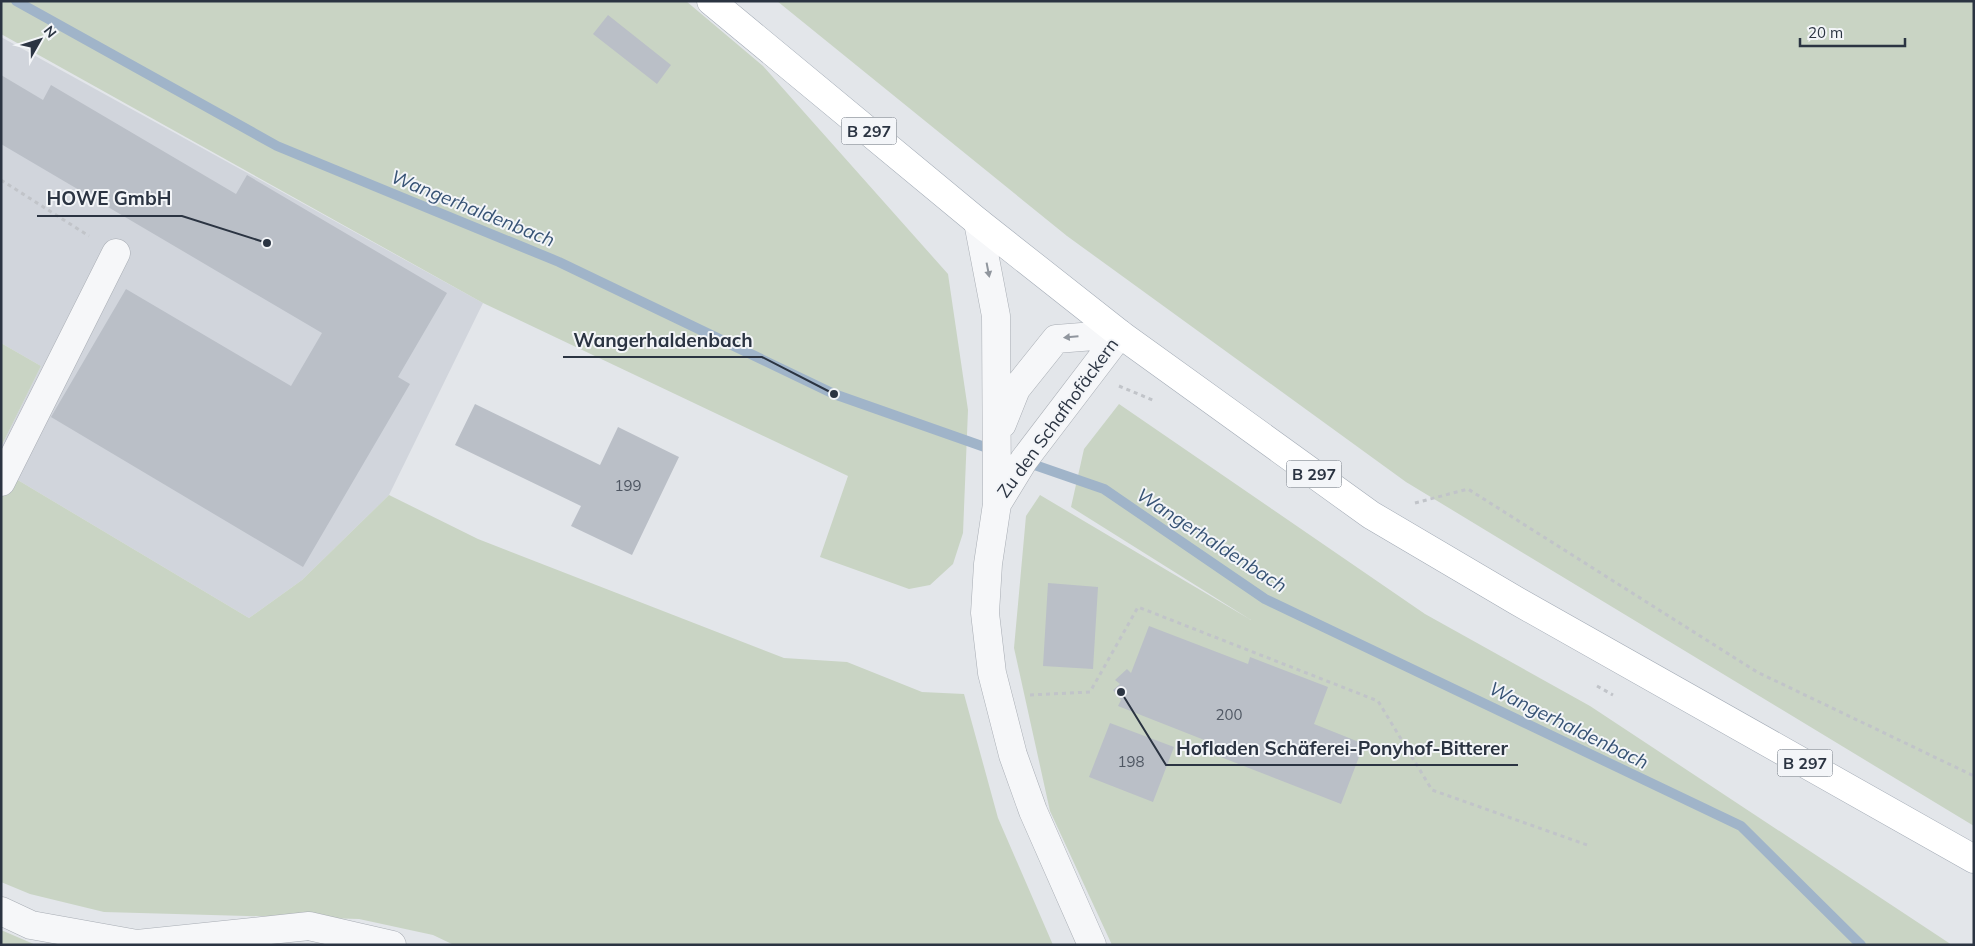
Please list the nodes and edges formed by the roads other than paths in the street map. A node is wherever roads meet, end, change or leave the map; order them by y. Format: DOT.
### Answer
graph roads {
  1 [pos="712,1"];
  2 [pos="978,222"];
  3 [pos="116,253"];
  4 [pos="1120,334"];
  5 [pos="1007,383"];
  6 [pos="1,482"];
  7 [pos="997,504"];
  8 [pos="1974,859"];
  9 [pos="1,911"];
  10 [pos="392,945"];
  11 [pos="1092,945"];
  1 -- 2 [label="main road, B 297"];
  2 -- 4 [label="main road, B 297"];
  2 -- 5 [label="street, Zu den Schafhofäckern, one-way"];
  3 -- 6 [label="street"];
  4 -- 5 [label="street, Zu den Schafhofäckern, one-way"];
  4 -- 7 [label="street, Zu den Schafhofäckern"];
  4 -- 8 [label="main road, B 297"];
  5 -- 7 [label="street, Zu den Schafhofäckern"];
  7 -- 11 [label="street, Zu den Schafhofäckern"];
  9 -- 10 [label="street"];
}
